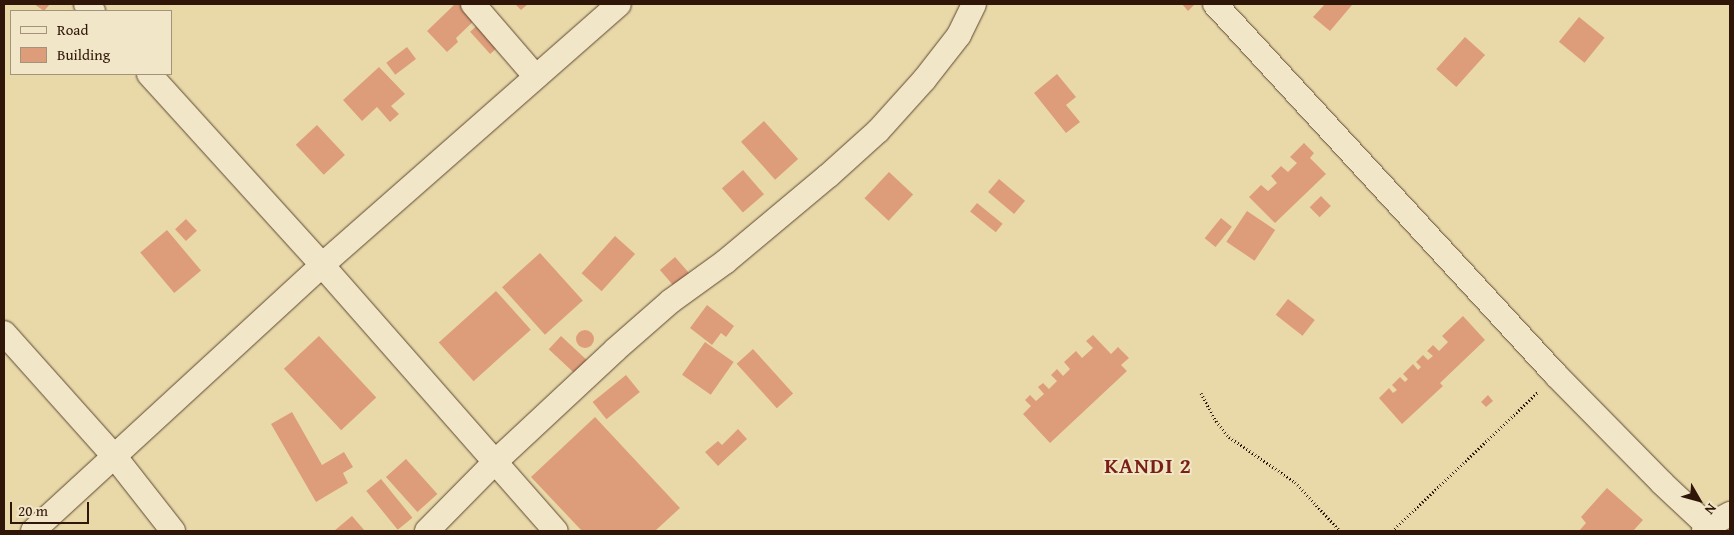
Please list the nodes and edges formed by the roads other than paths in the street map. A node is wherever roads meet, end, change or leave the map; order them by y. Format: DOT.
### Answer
graph roads {
  1 [pos="472,4"];
  2 [pos="619,4"];
  3 [pos="974,4"];
  4 [pos="1216,4"];
  5 [pos="150,75"];
  6 [pos="536,77"];
  7 [pos="322,265"];
  8 [pos="4,333"];
  9 [pos="115,457"];
  10 [pos="495,462"];
  11 [pos="1730,514"];
  12 [pos="1706,529"];
  13 [pos="33,531"];
  14 [pos="173,531"];
  15 [pos="427,531"];
  16 [pos="556,531"];
  1 -- 6 [label="street"];
  2 -- 6 [label="street"];
  3 -- 10 [label="street"];
  4 -- 12 [label="street"];
  5 -- 7 [label="street"];
  6 -- 7 [label="street"];
  7 -- 9 [label="street"];
  7 -- 10 [label="street"];
  8 -- 9 [label="street"];
  9 -- 13 [label="street"];
  9 -- 14 [label="street"];
  10 -- 15 [label="street"];
  10 -- 16 [label="street"];
  11 -- 12 [label="street"];
}
